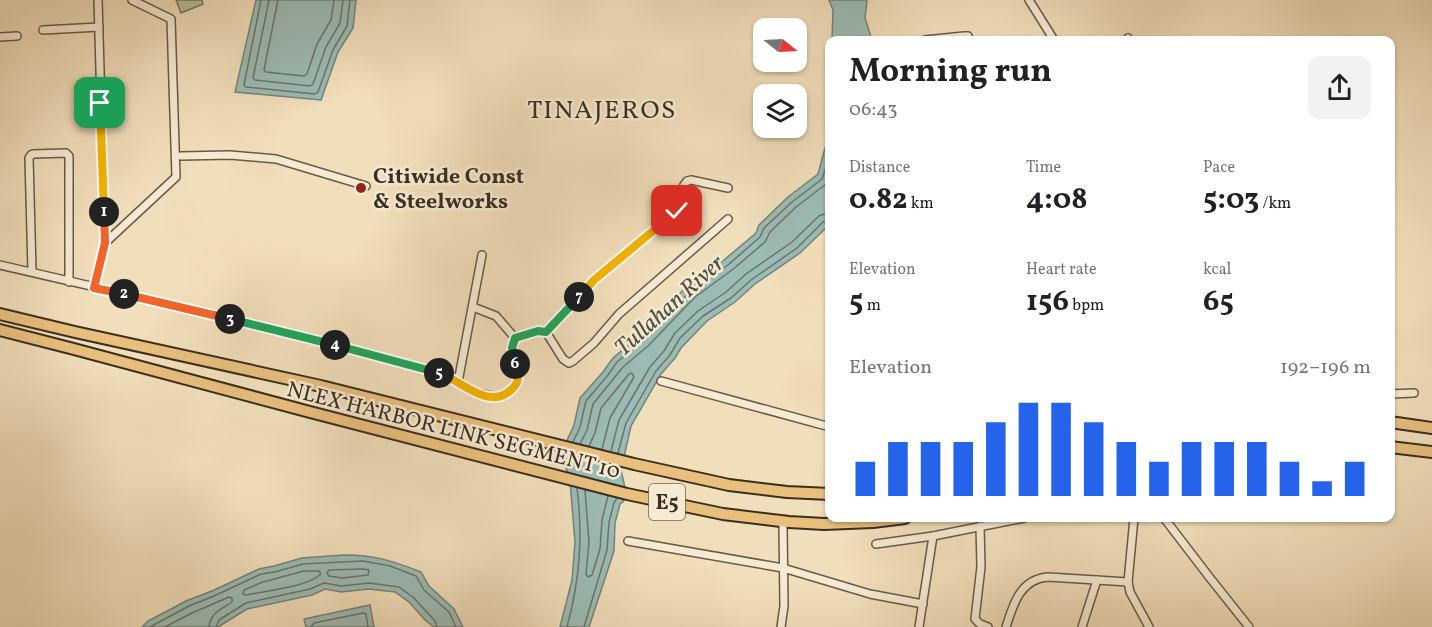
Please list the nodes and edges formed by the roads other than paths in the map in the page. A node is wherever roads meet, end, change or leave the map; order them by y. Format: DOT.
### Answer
graph roads {
  1 [pos="98,0"];
  2 [pos="132,0"];
  3 [pos="1029,0"];
  4 [pos="99,27"];
  5 [pos="43,30"];
  6 [pos="17,36"];
  7 [pos="964,36"];
  8 [pos="968,36"];
  9 [pos="1052,36"];
  10 [pos="0,37"];
  11 [pos="181,156"];
  12 [pos="366,186"];
  13 [pos="728,188"];
  14 [pos="728,219"];
  15 [pos="105,243"];
  16 [pos="483,255"];
  17 [pos="0,265"];
  18 [pos="32,271"];
  19 [pos="69,282"];
  20 [pos="94,288"];
  21 [pos="473,307"];
  22 [pos="0,314"];
  23 [pos="0,330"];
  24 [pos="546,332"];
  25 [pos="515,338"];
  26 [pos="661,381"];
  27 [pos="458,382"];
  28 [pos="1414,393"];
  29 [pos="1395,394"];
  30 [pos="1395,423"];
  31 [pos="825,426"];
  32 [pos="1432,428"];
  33 [pos="1395,448"];
  34 [pos="1431,452"];
  35 [pos="825,494"];
  36 [pos="873,522"];
  37 [pos="1002,522"];
  38 [pos="1134,522"];
  39 [pos="1167,522"];
  40 [pos="783,526"];
  41 [pos="980,526"];
  42 [pos="933,537"];
  43 [pos="628,541"];
  44 [pos="876,544"];
  45 [pos="783,568"];
  46 [pos="1097,580"];
  47 [pos="1128,582"];
  48 [pos="923,604"];
  49 [pos="781,627"];
  50 [pos="919,627"];
  51 [pos="988,627"];
  52 [pos="1006,627"];
  53 [pos="1082,627"];
  54 [pos="1149,627"];
  55 [pos="1249,627"];
  1 -- 4 [label="street"];
  2 -- 15 [label="street"];
  3 -- 9 [label="street"];
  4 -- 5 [label="street"];
  4 -- 15 [label="street"];
  6 -- 10 [label="street"];
  7 -- 8 [label="street"];
  11 -- 12 [label="street"];
  13 -- 24 [label="street"];
  14 -- 24 [label="street"];
  15 -- 20 [label="street"];
  16 -- 21 [label="street"];
  17 -- 18 [label="street"];
  18 -- 19 [label="street"];
  18 -- 19 [label="street"];
  19 -- 20 [label="street"];
  20 -- 27 [label="street"];
  21 -- 25 [label="street"];
  21 -- 27 [label="street"];
  22 -- 35 [label="highway, NLEX HARBOR LINK SEGMENT 10 / E5"];
  23 -- 36 [label="highway, NLEX HARBOR LINK SEGMENT 10 / E5"];
  24 -- 25 [label="street"];
  25 -- 27 [label="street"];
  26 -- 31 [label="street"];
  28 -- 29 [label="street"];
  30 -- 32 [label="highway"];
  33 -- 34 [label="highway"];
  37 -- 41 [label="street"];
  38 -- 47 [label="street"];
  39 -- 55 [label="street"];
  40 -- 45 [label="street"];
  41 -- 42 [label="street"];
  41 -- 51 [label="street"];
  42 -- 44 [label="street"];
  42 -- 48 [label="street"];
  43 -- 45 [label="street"];
  45 -- 48 [label="street"];
  45 -- 49 [label="street"];
  46 -- 47 [label="street"];
  46 -- 52 [label="street"];
  46 -- 53 [label="street"];
  47 -- 54 [label="street"];
  48 -- 50 [label="street"];
}
